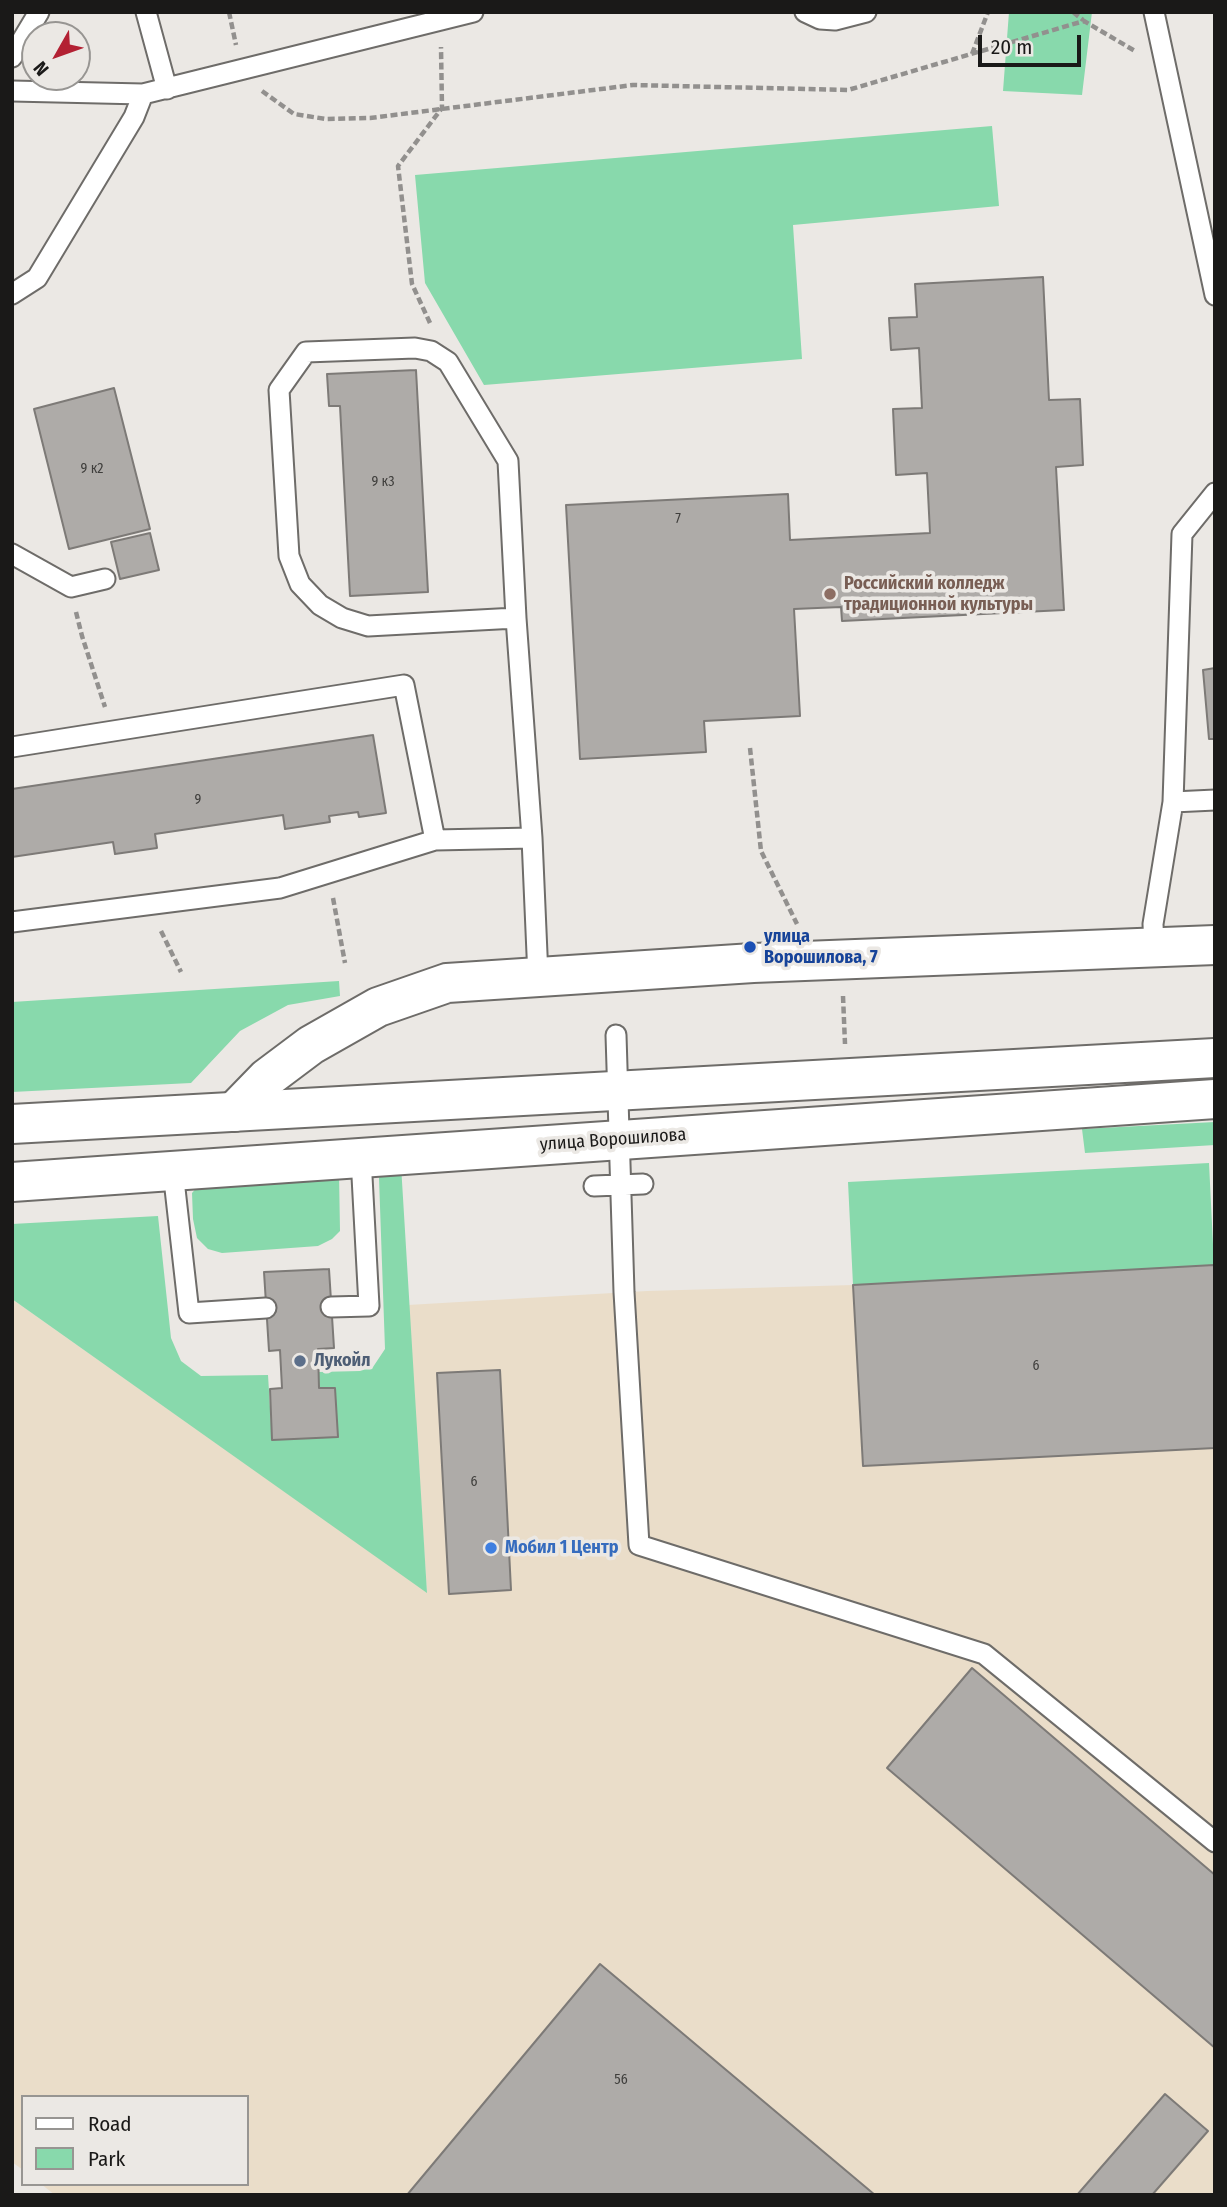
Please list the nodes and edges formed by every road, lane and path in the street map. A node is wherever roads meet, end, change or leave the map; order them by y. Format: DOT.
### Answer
graph roads {
  1 [pos="39,12"];
  2 [pos="146,12"];
  3 [pos="473,12"];
  4 [pos="805,12"];
  5 [pos="866,12"];
  6 [pos="988,12"];
  7 [pos="1073,12"];
  8 [pos="1154,12"];
  9 [pos="441,21"];
  10 [pos="1084,21"];
  11 [pos="972,54"];
  12 [pos="12,57"];
  13 [pos="242,70"];
  14 [pos="1168,71"];
  15 [pos="167,89"];
  16 [pos="12,91"];
  17 [pos="143,94"];
  18 [pos="442,108"];
  19 [pos="12,294"];
  20 [pos="1215,295"];
  21 [pos="448,362"];
  22 [pos="1215,493"];
  23 [pos="12,554"];
  24 [pos="105,579"];
  25 [pos="71,587"];
  26 [pos="516,618"];
  27 [pos="114,731"];
  28 [pos="12,747"];
  29 [pos="750,748"];
  30 [pos="1215,800"];
  31 [pos="1173,802"];
  32 [pos="532,838"];
  33 [pos="435,840"];
  34 [pos="328,873"];
  35 [pos="148,905"];
  36 [pos="12,922"];
  37 [pos="800,929"];
  38 [pos="1215,945"];
  39 [pos="1154,947"];
  40 [pos="345,963"];
  41 [pos="181,972"];
  42 [pos="538,977"];
  43 [pos="842,995"];
  44 [pos="616,1035"];
  45 [pos="845,1049"];
  46 [pos="1215,1058"];
  47 [pos="619,1090"];
  48 [pos="1215,1099"];
  49 [pos="234,1112"];
  50 [pos="12,1124"];
  51 [pos="621,1140"];
  52 [pos="361,1158"];
  53 [pos="173,1171"];
  54 [pos="12,1182"];
  55 [pos="642,1184"];
  56 [pos="622,1185"];
  57 [pos="594,1186"];
  58 [pos="331,1307"];
  59 [pos="267,1308"];
  60 [pos="1215,1842"];
  1 -- 12 [label="lane"];
  2 -- 15 [label="lane"];
  3 -- 9 [label="lane"];
  4 -- 5 [label="lane"];
  6 -- 11 [label="path"];
  7 -- 10 [label="path"];
  8 -- 14 [label="lane"];
  9 -- 13 [label="lane"];
  9 -- 18 [label="path"];
  10 -- 11 [label="path"];
  10 -- 14 [label="path"];
  11 -- 18 [label="path"];
  13 -- 15 [label="lane"];
  13 -- 18 [label="path"];
  14 -- 20 [label="lane"];
  15 -- 17 [label="lane"];
  16 -- 17 [label="lane"];
  17 -- 19 [label="lane"];
  18 -- 21 [label="path"];
  21 -- 26 [label="lane"];
  21 -- 26 [label="lane"];
  22 -- 31 [label="lane"];
  23 -- 25 [label="lane"];
  24 -- 25 [label="lane"];
  25 -- 27 [label="path"];
  26 -- 32 [label="lane"];
  27 -- 28 [label="lane"];
  27 -- 33 [label="lane"];
  29 -- 37 [label="path"];
  30 -- 31 [label="lane"];
  31 -- 39 [label="lane"];
  32 -- 33 [label="lane"];
  32 -- 42 [label="lane"];
  33 -- 34 [label="lane"];
  34 -- 35 [label="lane"];
  34 -- 40 [label="path"];
  35 -- 36 [label="lane"];
  35 -- 41 [label="path"];
  38 -- 39 [label="street"];
  39 -- 42 [label="street"];
  42 -- 49 [label="street"];
  43 -- 45 [label="path"];
  44 -- 47 [label="lane"];
  46 -- 47 [label="street"];
  47 -- 49 [label="street"];
  47 -- 51 [label="lane"];
  48 -- 51 [label="street, улица Ворошилова"];
  49 -- 50 [label="street"];
  51 -- 52 [label="street, улица Ворошилова"];
  51 -- 56 [label="lane"];
  52 -- 53 [label="street, улица Ворошилова"];
  52 -- 58 [label="lane"];
  53 -- 54 [label="street, улица Ворошилова"];
  53 -- 59 [label="lane"];
  55 -- 56 [label="lane"];
  56 -- 57 [label="lane"];
  56 -- 60 [label="lane"];
}
